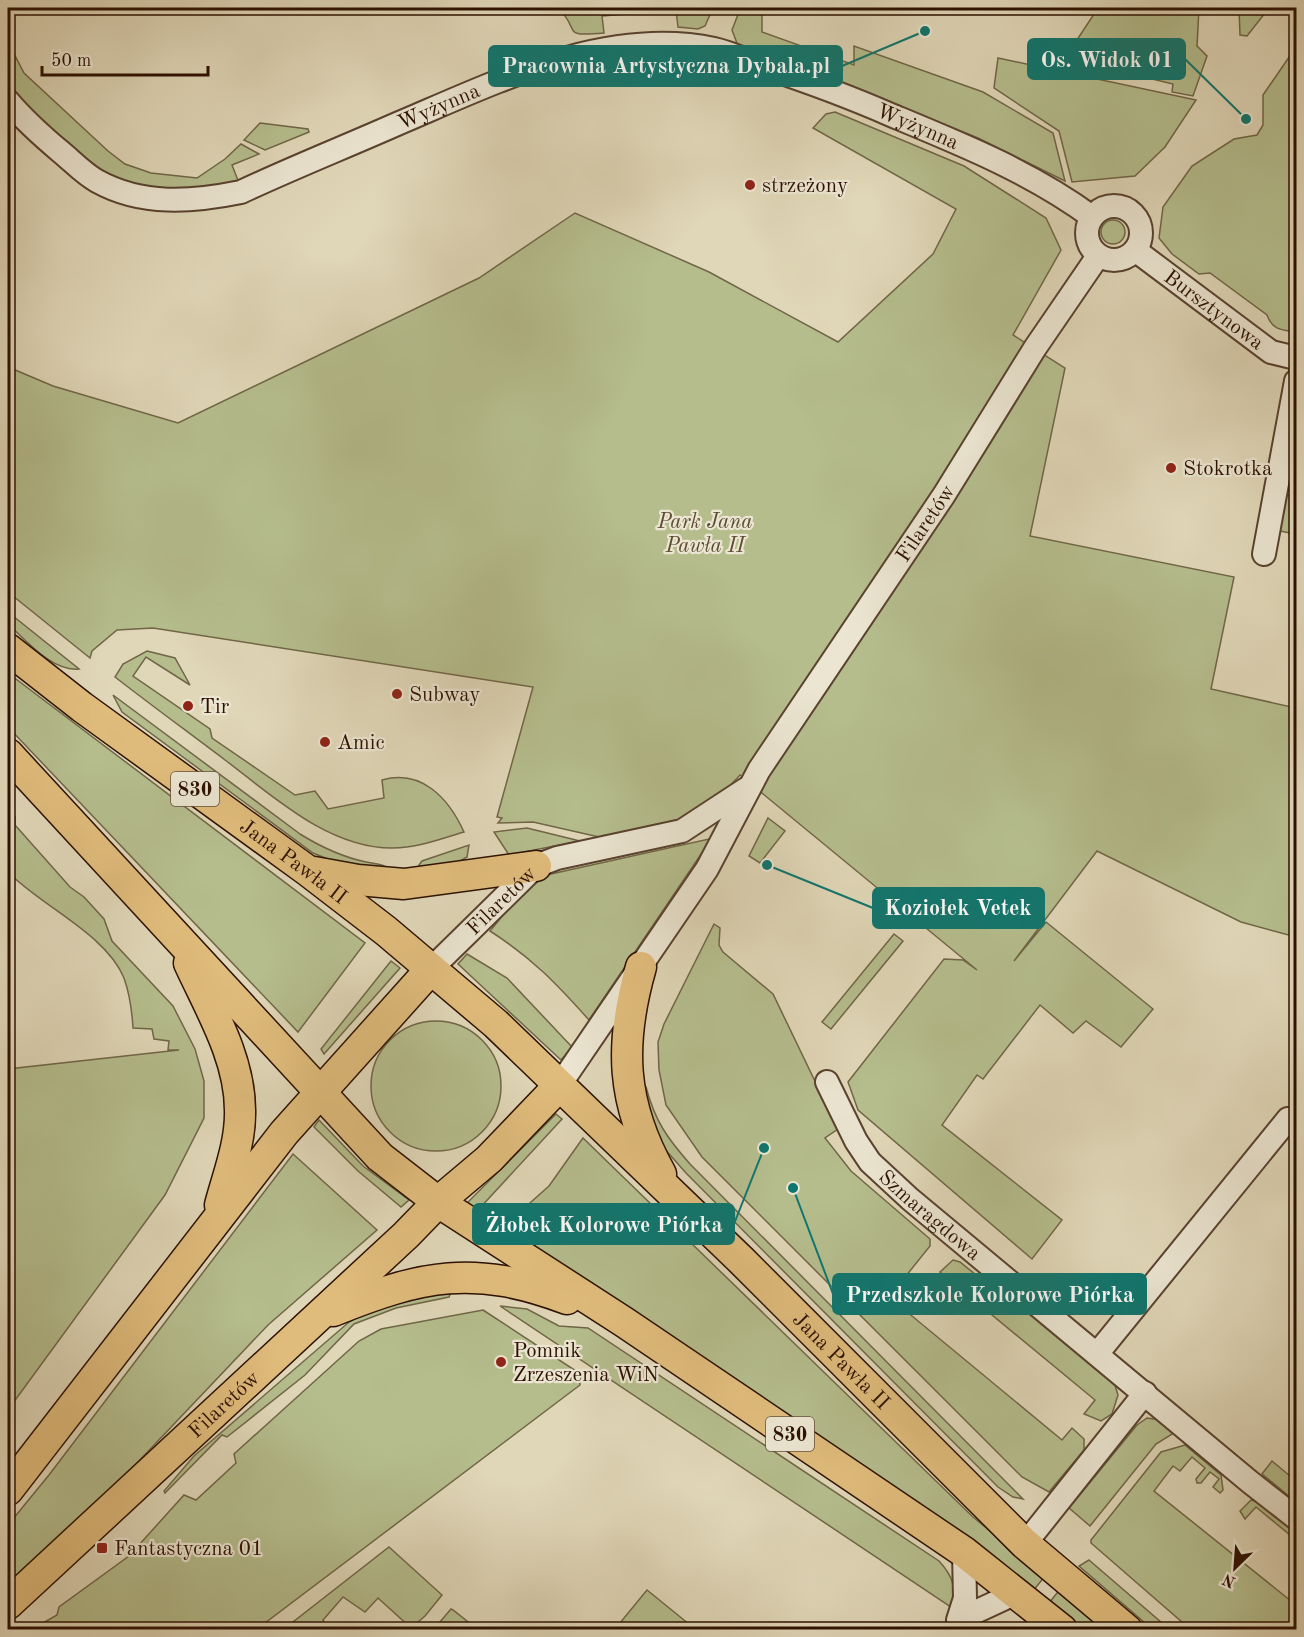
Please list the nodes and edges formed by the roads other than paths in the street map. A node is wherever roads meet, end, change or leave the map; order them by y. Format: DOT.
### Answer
graph roads {
  1 [pos="8,101"];
  2 [pos="1092,217"];
  3 [pos="1135,250"];
  4 [pos="1098,256"];
  5 [pos="1296,358"];
  6 [pos="1296,381"];
  7 [pos="1264,554"];
  8 [pos="8,649"];
  9 [pos="8,754"];
  10 [pos="753,779"];
  11 [pos="536,866"];
  12 [pos="308,871"];
  13 [pos="177,938"];
  14 [pos="641,968"];
  15 [pos="431,969"];
  16 [pos="827,1082"];
  17 [pos="559,1086"];
  18 [pos="321,1092"];
  19 [pos="1288,1119"];
  20 [pos="671,1192"];
  21 [pos="438,1202"];
  22 [pos="216,1220"];
  23 [pos="615,1317"];
  24 [pos="315,1318"];
  25 [pos="1097,1354"];
  26 [pos="1145,1393"];
  27 [pos="8,1490"];
  28 [pos="1296,1518"];
  29 [pos="1025,1544"];
  30 [pos="964,1552"];
  31 [pos="1017,1593"];
  32 [pos="8,1604"];
  33 [pos="954,1624"];
  34 [pos="1062,1629"];
  35 [pos="1127,1629"];
  1 -- 2 [label="street, Wyżynna"];
  2 -- 3 [label="street"];
  2 -- 4 [label="street"];
  3 -- 4 [label="street"];
  3 -- 5 [label="street, Bursztynowa"];
  4 -- 10 [label="street, Filaretów"];
  6 -- 7 [label="street"];
  8 -- 12 [label="main road, Jana Pawła II / 830"];
  9 -- 13 [label="main road, 830"];
  10 -- 11 [label="street, Filaretów"];
  10 -- 14 [label="street, Filaretów"];
  11 -- 12 [label="main road"];
  11 -- 15 [label="street, Filaretów"];
  12 -- 15 [label="main road, Jana Pawła II / 830"];
  13 -- 18 [label="main road, 830"];
  13 -- 22 [label="main road"];
  14 -- 17 [label="street, Filaretów"];
  14 -- 20 [label="main road"];
  15 -- 17 [label="main road, 830"];
  15 -- 18 [label="main road"];
  16 -- 25 [label="street, Szmaragdowa"];
  17 -- 20 [label="main road, Jana Pawła II / 830"];
  17 -- 21 [label="main road, Filaretów"];
  18 -- 21 [label="main road, 830"];
  18 -- 22 [label="main road"];
  19 -- 25 [label="street"];
  20 -- 29 [label="main road, Jana Pawła II / 830"];
  21 -- 23 [label="main road, 830"];
  21 -- 24 [label="main road, Filaretów"];
  22 -- 27 [label="main road"];
  23 -- 24 [label="main road"];
  23 -- 30 [label="main road, 830"];
  24 -- 32 [label="main road, Filaretów"];
  25 -- 26 [label="street, Szmaragdowa"];
  26 -- 28 [label="street, Szmaragdowa"];
  26 -- 29 [label="street"];
  29 -- 35 [label="main road, Jana Pawła II / 830"];
  30 -- 31 [label="main road, 830"];
  30 -- 33 [label="street"];
  31 -- 33 [label="street"];
  31 -- 34 [label="main road, 830"];
}
